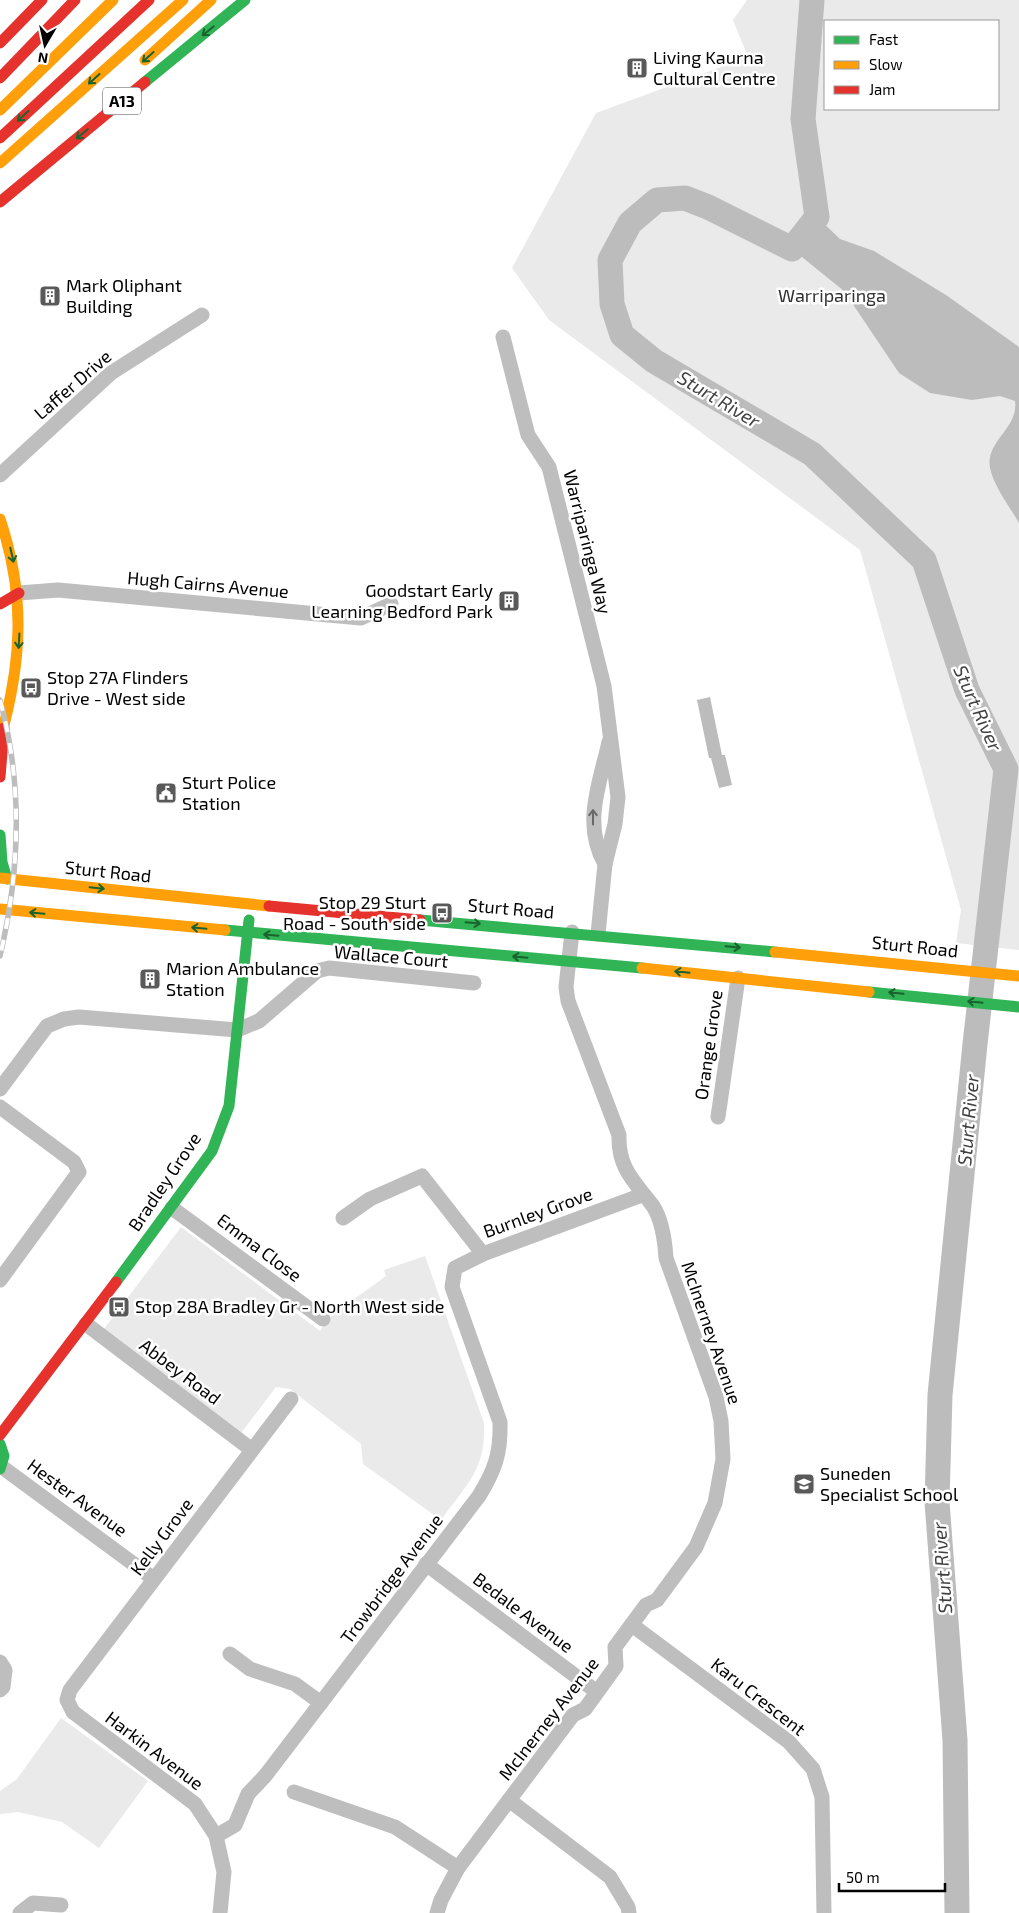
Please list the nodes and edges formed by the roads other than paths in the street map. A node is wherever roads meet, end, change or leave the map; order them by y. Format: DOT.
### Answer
graph roads {
  1 [pos="42,0"];
  2 [pos="75,0"];
  3 [pos="113,0"];
  4 [pos="149,0"];
  5 [pos="183,0"];
  6 [pos="211,0"];
  7 [pos="245,0"];
  8 [pos="0,44"];
  9 [pos="139,66"];
  10 [pos="0,78"];
  11 [pos="0,110"];
  12 [pos="74,125"];
  13 [pos="0,138"];
  14 [pos="0,163"];
  15 [pos="0,198"];
  16 [pos="0,202"];
  17 [pos="202,315"];
  18 [pos="504,337"];
  19 [pos="0,475"];
  20 [pos="0,519"];
  21 [pos="0,589"];
  22 [pos="19,593"];
  23 [pos="0,604"];
  24 [pos="390,604"];
  25 [pos="4,728"];
  26 [pos="610,734"];
  27 [pos="0,740"];
  28 [pos="0,777"];
  29 [pos="0,835"];
  30 [pos="605,864"];
  31 [pos="4,879"];
  32 [pos="250,904"];
  33 [pos="0,909"];
  34 [pos="572,932"];
  35 [pos="247,933"];
  36 [pos="598,934"];
  37 [pos="569,961"];
  38 [pos="1014,976"];
  39 [pos="738,978"];
  40 [pos="474,983"];
  41 [pos="1019,1006"];
  42 [pos="237,1030"];
  43 [pos="0,1089"];
  44 [pos="0,1107"];
  45 [pos="718,1117"];
  46 [pos="642,1195"];
  47 [pos="172,1208"];
  48 [pos="343,1218"];
  49 [pos="483,1254"];
  50 [pos="0,1280"];
  51 [pos="323,1319"];
  52 [pos="86,1324"];
  53 [pos="291,1399"];
  54 [pos="0,1435"];
  55 [pos="0,1444"];
  56 [pos="252,1450"];
  57 [pos="1,1468"];
  58 [pos="426,1564"];
  59 [pos="154,1579"];
  60 [pos="632,1625"];
  61 [pos="230,1654"];
  62 [pos="0,1662"];
  63 [pos="0,1690"];
  64 [pos="597,1692"];
  65 [pos="67,1700"];
  66 [pos="321,1703"];
  67 [pos="294,1792"];
  68 [pos="509,1800"];
  69 [pos="216,1836"];
  70 [pos="458,1868"];
  71 [pos="61,1905"];
  72 [pos="20,1913"];
  73 [pos="220,1913"];
  74 [pos="437,1913"];
  75 [pos="629,1913"];
  76 [pos="824,1913"];
  1 -- 8 [label="main road"];
  2 -- 10 [label="main road"];
  3 -- 11 [label="main road"];
  4 -- 13 [label="main road, one-way"];
  5 -- 14 [label="main road, one-way"];
  6 -- 9 [label="main road, one-way"];
  7 -- 16 [label="main road, A13, one-way"];
  12 -- 15 [label="main road"];
  17 -- 19 [label="street, Laffer Drive"];
  18 -- 26 [label="street, Warriparinga Way"];
  20 -- 22 [label="main road, one-way"];
  21 -- 22 [label="main road"];
  22 -- 23 [label="main road"];
  22 -- 24 [label="street, Hugh Cairns Avenue"];
  22 -- 25 [label="main road, one-way"];
  25 -- 27 [label="main road"];
  25 -- 28 [label="main road"];
  26 -- 30 [label="street, Warriparinga Way"];
  30 -- 26 [label="street, Warriparinga Way, one-way"];
  29 -- 31 [label="main road"];
  30 -- 36 [label="street, Warriparinga Way"];
  31 -- 32 [label="main road, Sturt Road, one-way"];
  32 -- 34 [label="main road, Sturt Road, one-way"];
  32 -- 35 [label="main road, Bradley Grove"];
  35 -- 33 [label="main road, one-way"];
  34 -- 36 [label="main road, Sturt Road"];
  34 -- 37 [label="street, McInerney Avenue"];
  37 -- 35 [label="main road, one-way"];
  35 -- 42 [label="main road, Bradley Grove"];
  36 -- 38 [label="main road, Sturt Road, one-way"];
  39 -- 37 [label="main road, one-way"];
  37 -- 46 [label="street, McInerney Avenue"];
  41 -- 39 [label="main road, one-way"];
  39 -- 45 [label="street, Orange Grove"];
  40 -- 42 [label="street, Wallace Court"];
  42 -- 43 [label="street"];
  42 -- 47 [label="main road, Bradley Grove"];
  44 -- 50 [label="street"];
  46 -- 49 [label="street, Burnley Grove"];
  46 -- 60 [label="street, McInerney Avenue"];
  47 -- 51 [label="street, Emma Close"];
  47 -- 52 [label="main road, Bradley Grove"];
  48 -- 49 [label="street, Burnley Grove"];
  49 -- 58 [label="street, Trowbridge Avenue"];
  52 -- 54 [label="main road, Bradley Grove"];
  52 -- 56 [label="street, Abbey Road"];
  53 -- 56 [label="street, Kelly Grove"];
  55 -- 57 [label="main road"];
  56 -- 59 [label="street, Kelly Grove"];
  57 -- 59 [label="street, Hester Avenue"];
  58 -- 64 [label="street, Bedale Avenue"];
  58 -- 66 [label="street, Trowbridge Avenue"];
  59 -- 65 [label="street, Kelly Grove"];
  60 -- 64 [label="street, McInerney Avenue"];
  60 -- 76 [label="street, Karu Crescent"];
  61 -- 66 [label="street"];
  62 -- 63 [label="street"];
  64 -- 68 [label="street, McInerney Avenue"];
  65 -- 69 [label="street, Harkin Avenue"];
  66 -- 69 [label="street, Trowbridge Avenue"];
  67 -- 70 [label="street"];
  68 -- 70 [label="street, McInerney Avenue"];
  68 -- 75 [label="street"];
  69 -- 73 [label="street"];
  70 -- 74 [label="street, McInerney Avenue"];
  71 -- 72 [label="street"];
}
